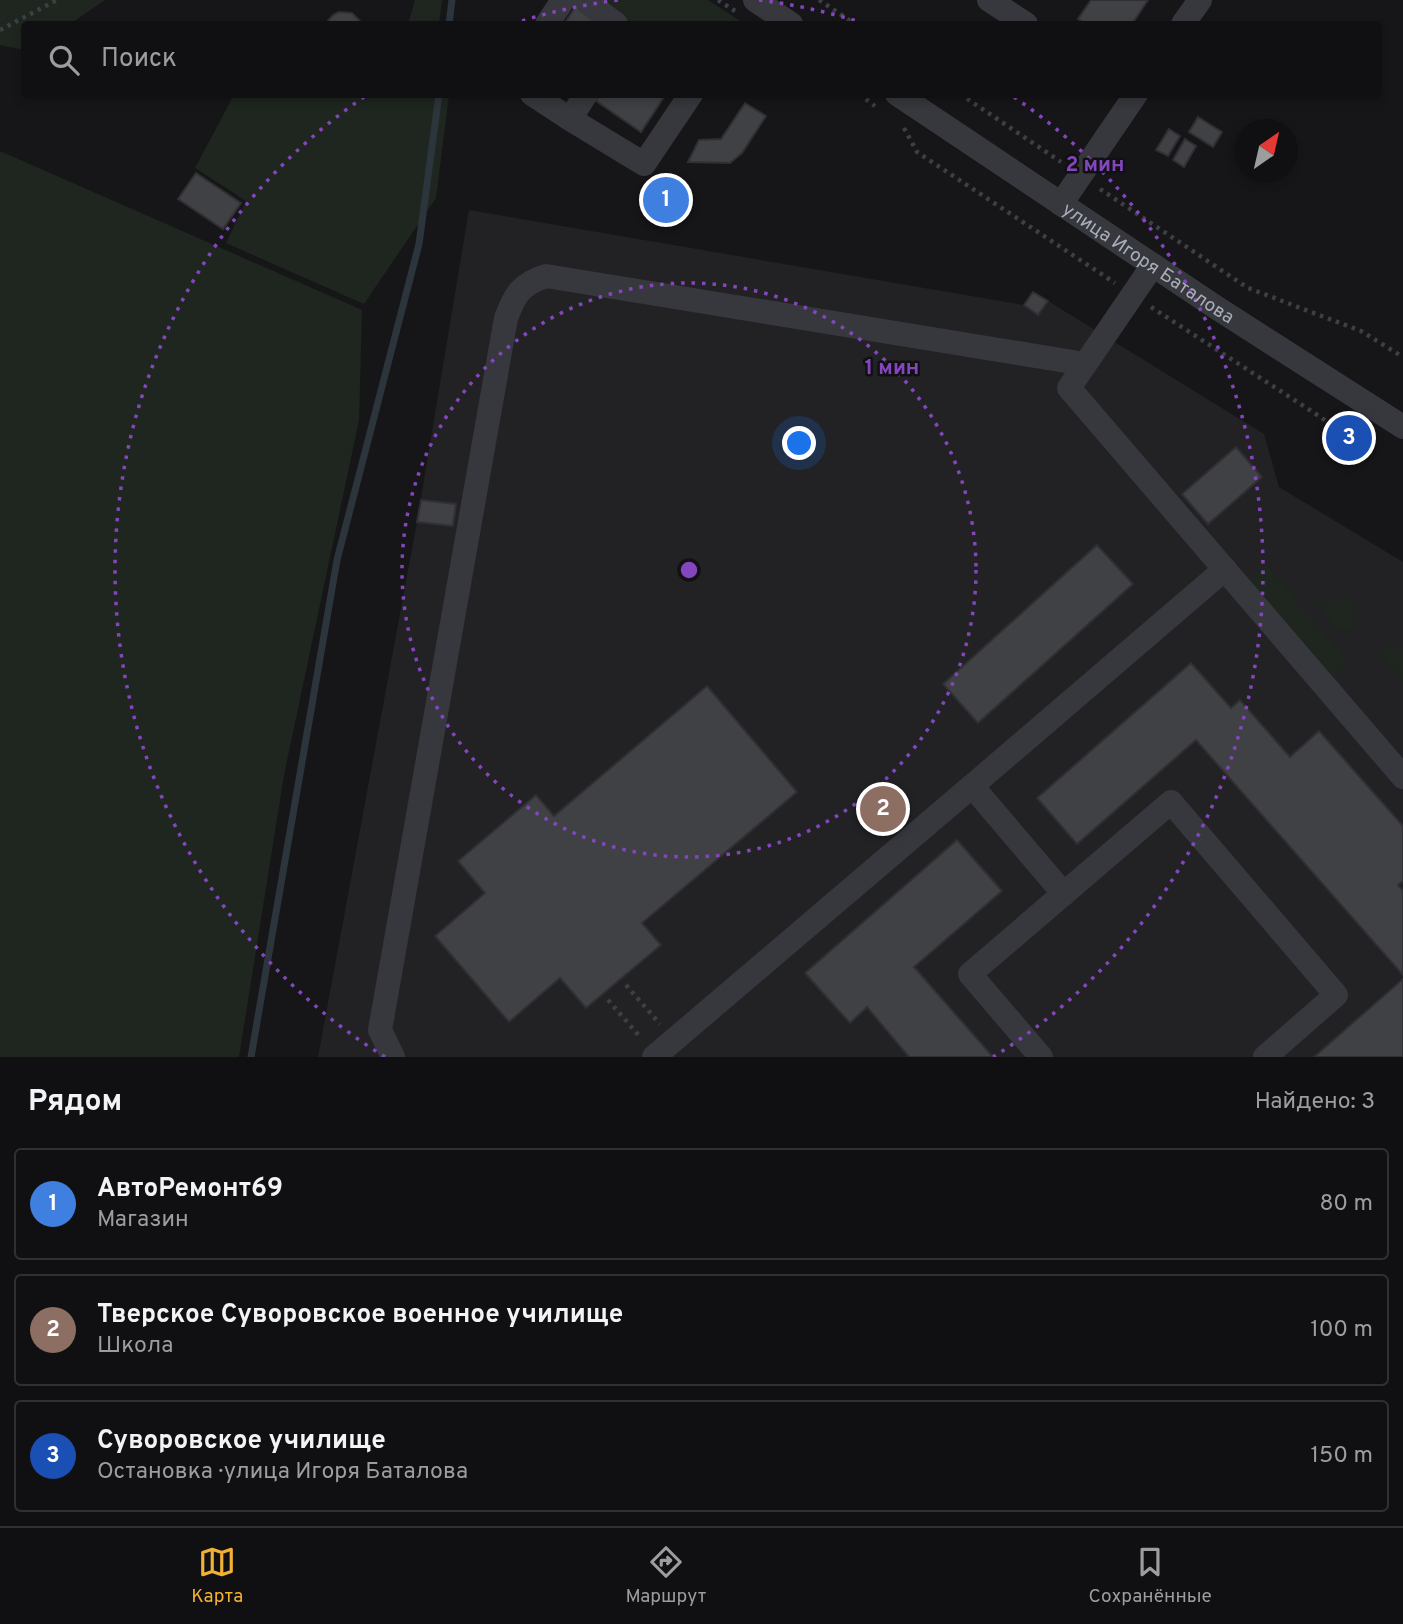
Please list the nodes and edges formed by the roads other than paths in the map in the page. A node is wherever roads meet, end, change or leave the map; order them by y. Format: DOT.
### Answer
graph roads {
  1 [pos="563,0"];
  2 [pos="584,0"];
  3 [pos="755,0"];
  4 [pos="989,0"];
  5 [pos="1200,0"];
  6 [pos="1024,14"];
  7 [pos="549,21"];
  8 [pos="612,21"];
  9 [pos="786,21"];
  10 [pos="1186,21"];
  11 [pos="538,98"];
  12 [pos="583,98"];
  13 [pos="688,98"];
  14 [pos="1132,98"];
  15 [pos="888,102"];
  16 [pos="570,119"];
  17 [pos="1061,204"];
  18 [pos="1153,265"];
  19 [pos="1085,364"];
  20 [pos="1403,427"];
  21 [pos="1224,569"];
  22 [pos="1403,777"];
  23 [pos="972,786"];
  24 [pos="1064,894"];
  25 [pos="380,1030"];
  26 [pos="655,1056"];
  27 [pos="376,1057"];
  28 [pos="393,1057"];
  29 [pos="1041,1057"];
  30 [pos="1265,1057"];
  1 -- 7 [label="street"];
  2 -- 8 [label="street"];
  3 -- 9 [label="street"];
  4 -- 6 [label="street"];
  5 -- 10 [label="street"];
  11 -- 16 [label="street"];
  12 -- 16 [label="street"];
  13 -- 16 [label="street"];
  14 -- 17 [label="street"];
  15 -- 17 [label="street, улица Игоря Баталова"];
  17 -- 18 [label="street, улица Игоря Баталова"];
  18 -- 19 [label="street"];
  18 -- 20 [label="street, улица Игоря Баталова"];
  19 -- 21 [label="street"];
  19 -- 25 [label="street"];
  21 -- 22 [label="street"];
  21 -- 23 [label="street"];
  23 -- 24 [label="street"];
  23 -- 26 [label="street"];
  24 -- 29 [label="street"];
  24 -- 30 [label="street"];
  25 -- 27 [label="street"];
  25 -- 28 [label="street"];
}
